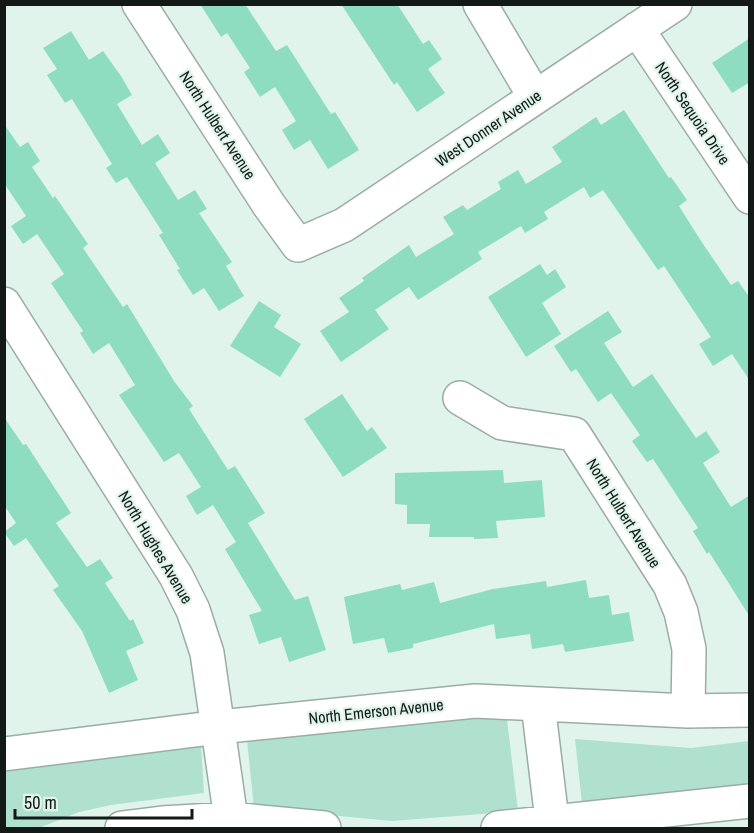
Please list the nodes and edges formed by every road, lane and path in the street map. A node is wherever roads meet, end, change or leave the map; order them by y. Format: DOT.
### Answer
graph roads {
  1 [pos="139,4"];
  2 [pos="480,4"];
  3 [pos="675,4"];
  4 [pos="637,29"];
  5 [pos="535,97"];
  6 [pos="750,197"];
  7 [pos="298,245"];
  8 [pos="4,304"];
  9 [pos="460,398"];
  10 [pos="538,704"];
  11 [pos="750,710"];
  12 [pos="687,711"];
  13 [pos="219,728"];
  14 [pos="4,754"];
  15 [pos="750,801"];
  16 [pos="231,819"];
  17 [pos="552,825"];
  18 [pos="122,828"];
  19 [pos="324,828"];
  20 [pos="498,828"];
  1 -- 7 [label="street, North Hulbert Avenue"];
  2 -- 5 [label="street"];
  3 -- 4 [label="street, West Donner Avenue"];
  4 -- 5 [label="street, West Donner Avenue"];
  4 -- 6 [label="street, North Sequoia Drive"];
  5 -- 7 [label="street, West Donner Avenue"];
  8 -- 13 [label="street, North Hughes Avenue"];
  9 -- 12 [label="street, North Hulbert Avenue"];
  10 -- 12 [label="street, North Emerson Avenue"];
  10 -- 13 [label="street, North Emerson Avenue"];
  10 -- 17 [label="street"];
  11 -- 12 [label="street, North Emerson Avenue"];
  13 -- 14 [label="street, North Emerson Avenue"];
  13 -- 16 [label="street, North Hughes Avenue"];
  15 -- 17 [label="street"];
  16 -- 18 [label="street"];
  16 -- 19 [label="street"];
  17 -- 20 [label="street"];
}
